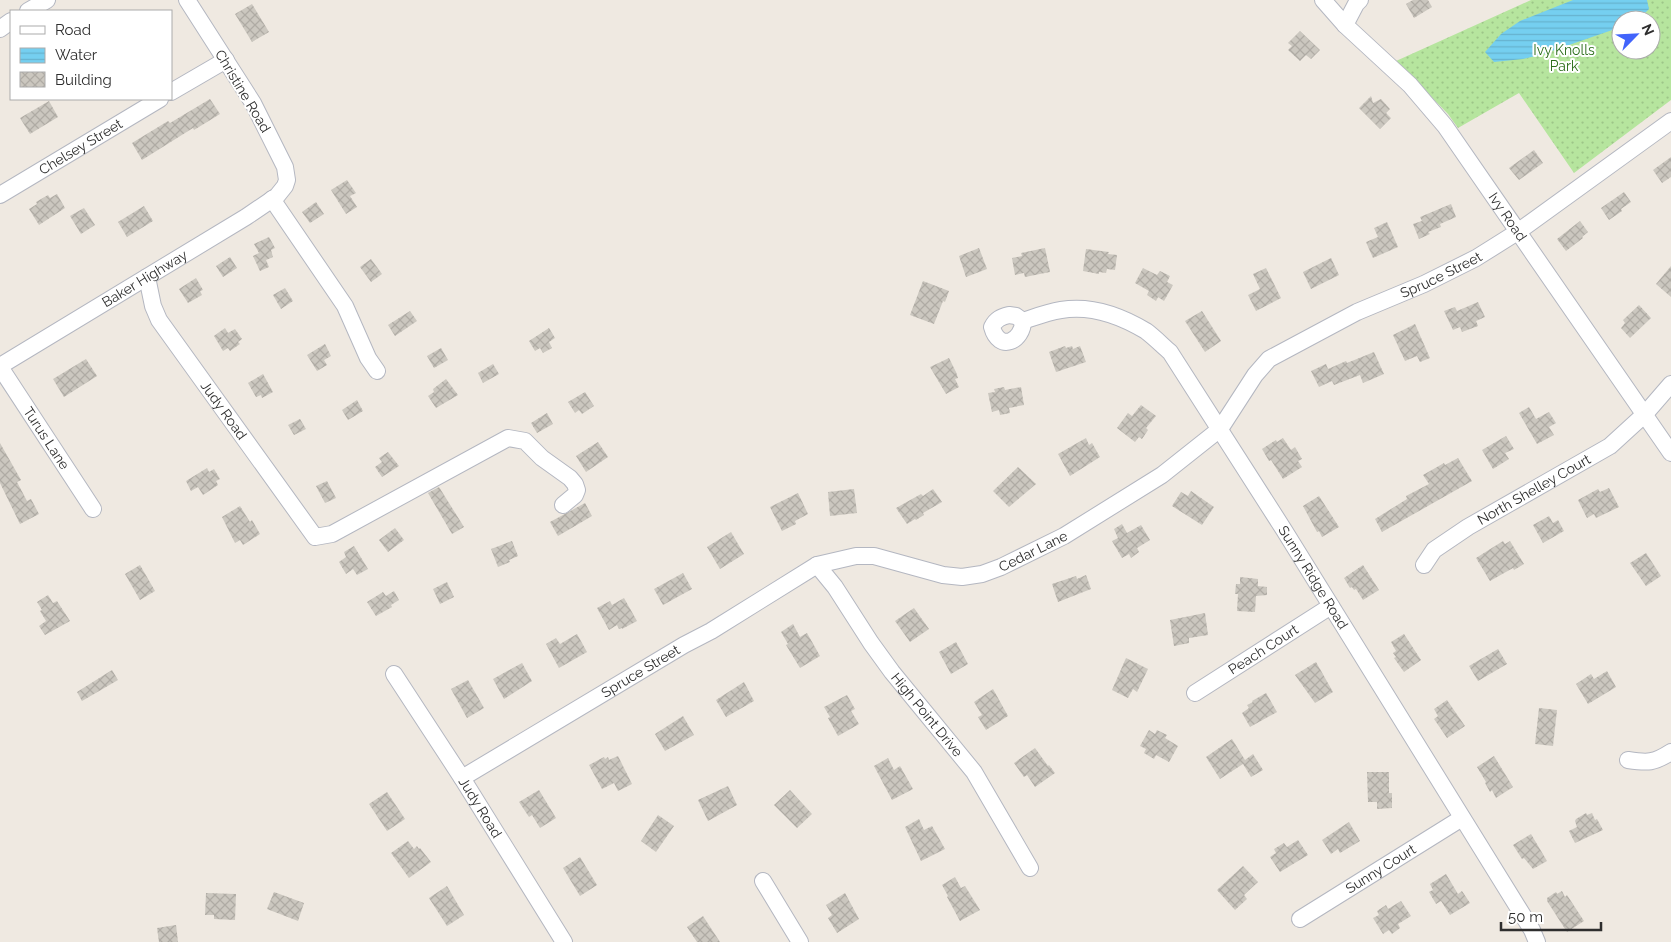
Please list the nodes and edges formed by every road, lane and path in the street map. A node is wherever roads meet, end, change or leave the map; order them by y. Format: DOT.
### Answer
graph roads {
  1 [pos="47,0"];
  2 [pos="187,0"];
  3 [pos="1323,0"];
  4 [pos="1360,0"];
  5 [pos="30,10"];
  6 [pos="1345,25"];
  7 [pos="226,60"];
  8 [pos="172,91"];
  9 [pos="158,100"];
  10 [pos="1671,121"];
  11 [pos="285,186"];
  12 [pos="0,195"];
  13 [pos="272,199"];
  14 [pos="1519,231"];
  15 [pos="147,277"];
  16 [pos="1023,321"];
  17 [pos="0,367"];
  18 [pos="377,371"];
  19 [pos="1671,384"];
  20 [pos="1645,414"];
  21 [pos="1220,429"];
  22 [pos="1671,453"];
  23 [pos="563,505"];
  24 [pos="93,509"];
  25 [pos="817,565"];
  26 [pos="1424,565"];
  27 [pos="1331,606"];
  28 [pos="394,674"];
  29 [pos="1195,693"];
  30 [pos="1671,752"];
  31 [pos="1628,760"];
  32 [pos="462,778"];
  33 [pos="1462,818"];
  34 [pos="1030,868"];
  35 [pos="763,881"];
  36 [pos="1300,919"];
  37 [pos="564,942"];
  38 [pos="800,942"];
  39 [pos="1536,942"];
  1 -- 5 [label="street"];
  2 -- 7 [label="street, Christine Road"];
  3 -- 6 [label="street, Ivy Road"];
  4 -- 6 [label="street"];
  6 -- 14 [label="street, Ivy Road"];
  7 -- 8 [label="street"];
  7 -- 11 [label="street, Christine Road"];
  9 -- 12 [label="street, Chelsey Street"];
  10 -- 14 [label="street, Spruce Street"];
  11 -- 13 [label="street, Baker Highway"];
  13 -- 15 [label="street, Baker Highway"];
  13 -- 18 [label="street"];
  14 -- 20 [label="street, Ivy Road"];
  14 -- 21 [label="street, Spruce Street"];
  15 -- 17 [label="street, Baker Highway"];
  15 -- 23 [label="street, Judy Road"];
  16 -- 21 [label="street, Sunny Ridge Road"];
  17 -- 24 [label="street, Turus Lane"];
  19 -- 20 [label="street, North Shelley Court"];
  20 -- 22 [label="street, Ivy Road"];
  20 -- 26 [label="street, North Shelley Court"];
  21 -- 25 [label="street, Cedar Lane"];
  21 -- 27 [label="street, Sunny Ridge Road"];
  25 -- 32 [label="street, Spruce Street"];
  25 -- 34 [label="street, High Point Drive"];
  27 -- 29 [label="street, Peach Court"];
  27 -- 33 [label="street, Sunny Ridge Road"];
  28 -- 32 [label="street, Judy Road"];
  30 -- 31 [label="street"];
  32 -- 37 [label="street, Judy Road"];
  33 -- 36 [label="street, Sunny Court"];
  33 -- 39 [label="street, Sunny Ridge Road"];
  35 -- 38 [label="street"];
}
